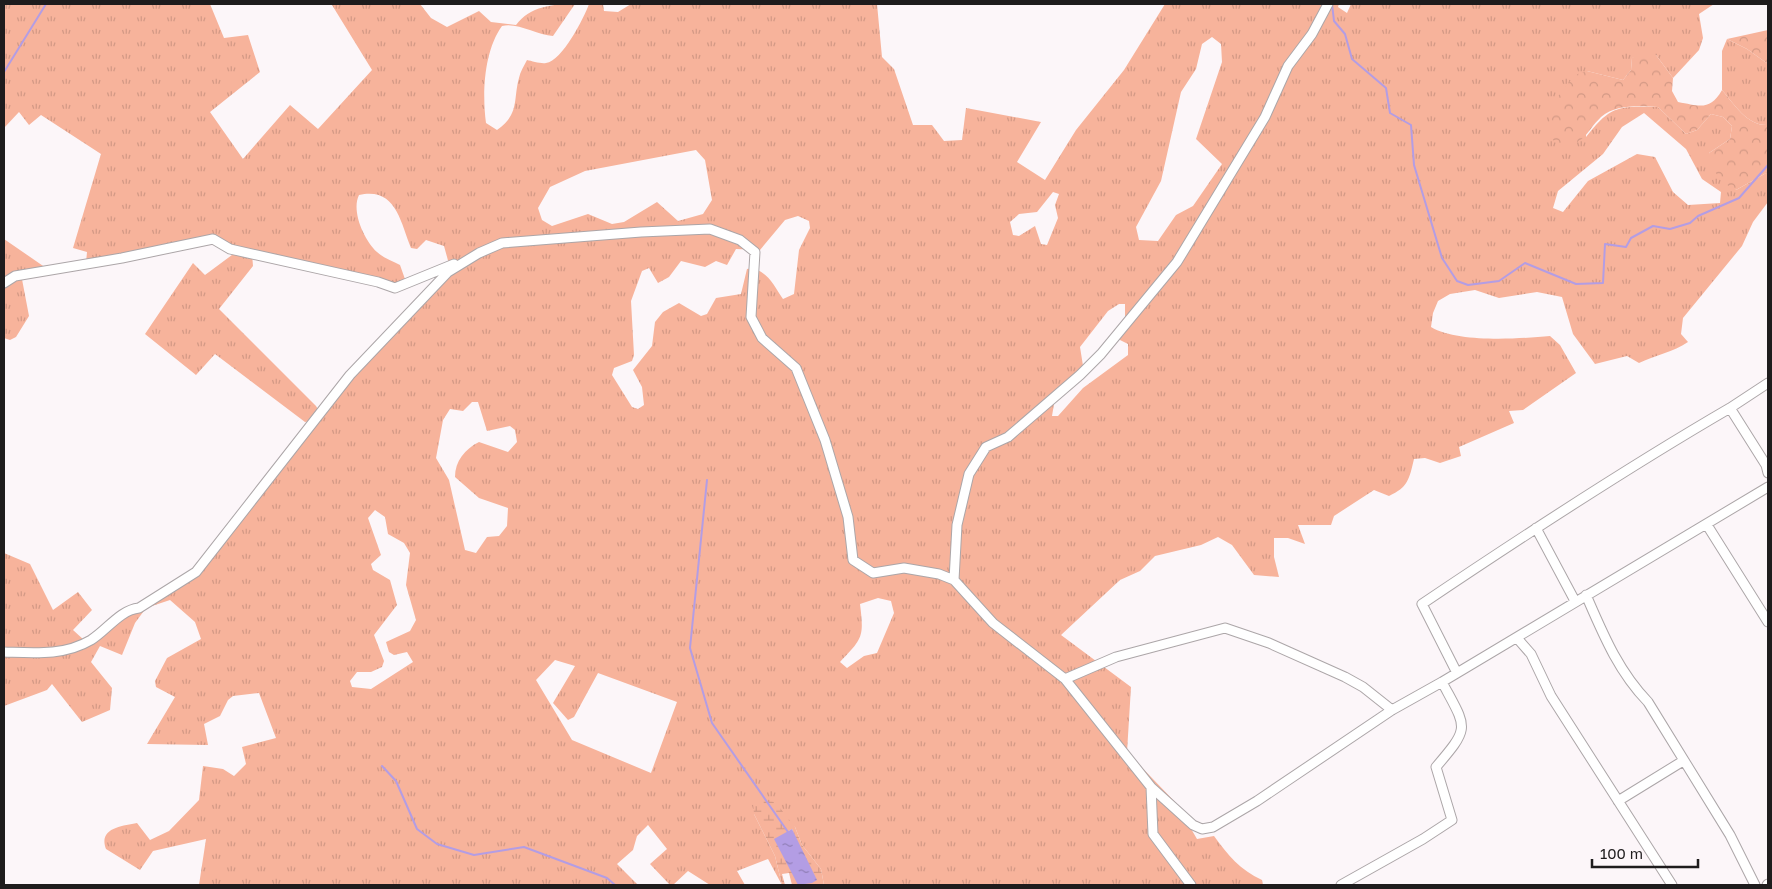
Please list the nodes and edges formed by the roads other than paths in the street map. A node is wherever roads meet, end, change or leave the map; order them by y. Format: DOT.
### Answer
graph roads {
  1 [pos="1328,4"];
  2 [pos="480,253"];
  3 [pos="4,283"];
  4 [pos="1768,383"];
  5 [pos="1730,408"];
  6 [pos="1768,473"];
  7 [pos="1768,487"];
  8 [pos="1708,525"];
  9 [pos="1536,528"];
  10 [pos="954,580"];
  11 [pos="1586,595"];
  12 [pos="1575,601"];
  13 [pos="1768,622"];
  14 [pos="1517,638"];
  15 [pos="4,652"];
  16 [pos="1457,673"];
  17 [pos="1065,679"];
  18 [pos="1442,682"];
  19 [pos="1392,710"];
  20 [pos="1683,761"];
  21 [pos="1152,787"];
  22 [pos="1618,801"];
  23 [pos="1191,885"];
  24 [pos="1341,885"];
  25 [pos="1672,885"];
  26 [pos="1755,885"];
  1 -- 10 [label="street"];
  2 -- 3 [label="street"];
  2 -- 10 [label="street"];
  2 -- 15 [label="street"];
  4 -- 5 [label="street"];
  5 -- 6 [label="street"];
  5 -- 9 [label="street"];
  7 -- 8 [label="street"];
  8 -- 11 [label="street"];
  8 -- 13 [label="street"];
  9 -- 12 [label="street"];
  9 -- 16 [label="street"];
  10 -- 17 [label="street"];
  11 -- 12 [label="street"];
  11 -- 20 [label="street"];
  12 -- 14 [label="street"];
  14 -- 16 [label="street"];
  14 -- 22 [label="street"];
  16 -- 18 [label="street"];
  17 -- 19 [label="street"];
  17 -- 21 [label="street"];
  18 -- 19 [label="street"];
  18 -- 24 [label="street"];
  19 -- 21 [label="street"];
  20 -- 22 [label="street"];
  20 -- 26 [label="street"];
  21 -- 23 [label="street"];
  22 -- 25 [label="street"];
}
